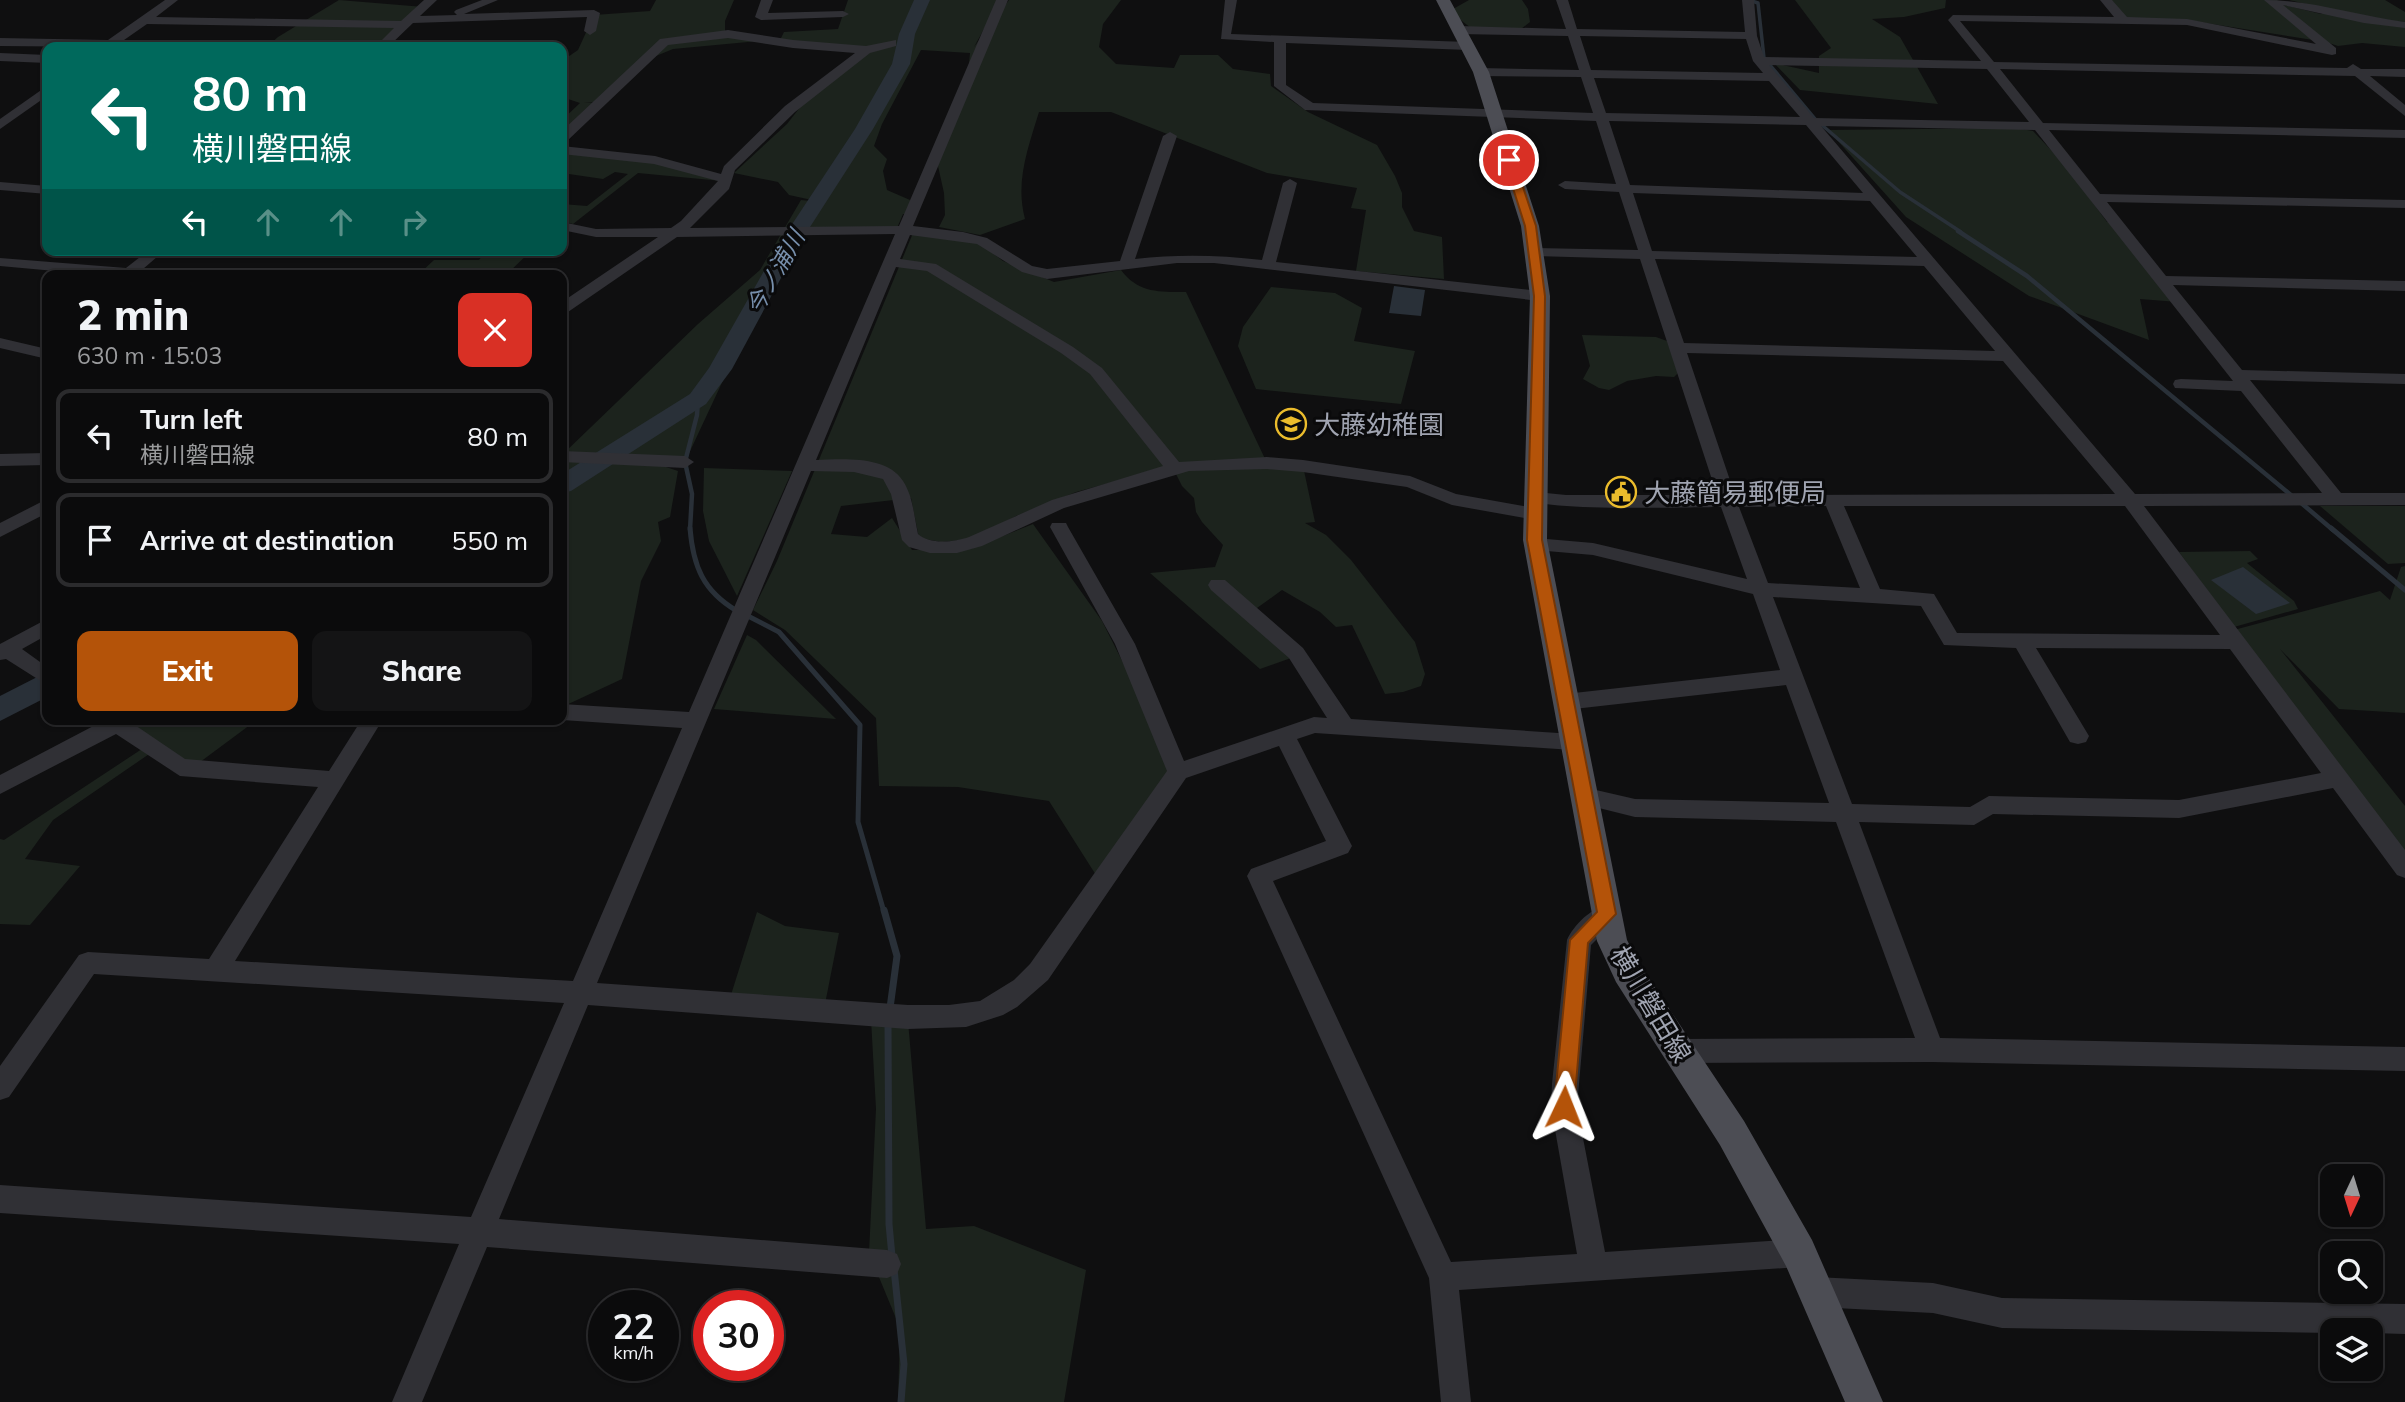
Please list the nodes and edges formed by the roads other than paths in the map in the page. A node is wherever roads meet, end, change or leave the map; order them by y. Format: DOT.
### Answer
graph roads {
  1 [pos="172,0"];
  2 [pos="431,0"];
  3 [pos="492,0"];
  4 [pos="767,0"];
  5 [pos="810,0"];
  6 [pos="1002,0"];
  7 [pos="1231,0"];
  8 [pos="1443,0"];
  9 [pos="1562,0"];
  10 [pos="2106,0"];
  11 [pos="2272,0"];
  12 [pos="2337,0"];
  13 [pos="1747,1"];
  14 [pos="843,14"];
  15 [pos="807,15"];
  16 [pos="2348,17"];
  17 [pos="442,19"];
  18 [pos="145,20"];
  19 [pos="2123,20"];
  20 [pos="407,23"];
  21 [pos="2405,25"];
  22 [pos="590,31"];
  23 [pos="1572,32"];
  24 [pos="1751,36"];
  25 [pos="1463,38"];
  26 [pos="1280,39"];
  27 [pos="0,41"];
  28 [pos="115,42"];
  29 [pos="386,42"];
  30 [pos="42,43"];
  31 [pos="892,43"];
  32 [pos="866,50"];
  33 [pos="2332,51"];
  34 [pos="0,57"];
  35 [pos="42,59"];
  36 [pos="1759,61"];
  37 [pos="1990,65"];
  38 [pos="1481,72"];
  39 [pos="2357,72"];
  40 [pos="2405,73"];
  41 [pos="1585,74"];
  42 [pos="1773,77"];
  43 [pos="42,94"];
  44 [pos="2405,112"];
  45 [pos="1495,114"];
  46 [pos="1600,118"];
  47 [pos="1811,122"];
  48 [pos="0,125"];
  49 [pos="2038,127"];
  50 [pos="567,133"];
  51 [pos="2405,134"];
  52 [pos="1170,136"];
  53 [pos="567,151"];
  54 [pos="725,179"];
  55 [pos="1290,183"];
  56 [pos="1565,185"];
  57 [pos="0,186"];
  58 [pos="1624,187"];
  59 [pos="42,190"];
  60 [pos="1875,197"];
  61 [pos="2095,198"];
  62 [pos="2405,204"];
  63 [pos="567,227"];
  64 [pos="905,230"];
  65 [pos="675,232"];
  66 [pos="1535,252"];
  67 [pos="1646,254"];
  68 [pos="150,256"];
  69 [pos="0,261"];
  70 [pos="891,262"];
  71 [pos="1930,262"];
  72 [pos="1268,264"];
  73 [pos="1126,265"];
  74 [pos="97,270"];
  75 [pos="133,270"];
  76 [pos="2161,280"];
  77 [pos="2405,286"];
  78 [pos="1539,296"];
  79 [pos="567,306"];
  80 [pos="0,343"];
  81 [pos="1677,348"];
  82 [pos="39,352"];
  83 [pos="2009,356"];
  84 [pos="2405,379"];
  85 [pos="2241,381"];
  86 [pos="2181,384"];
  87 [pos="567,456"];
  88 [pos="42,459"];
  89 [pos="0,460"];
  90 [pos="685,462"];
  91 [pos="805,465"];
  92 [pos="1175,469"];
  93 [pos="2336,499"];
  94 [pos="2405,499"];
  95 [pos="2130,500"];
  96 [pos="1728,501"];
  97 [pos="1833,501"];
  98 [pos="1536,506"];
  99 [pos="42,508"];
  100 [pos="1059,527"];
  101 [pos="0,531"];
  102 [pos="1535,544"];
  103 [pos="1218,585"];
  104 [pos="1761,589"];
  105 [pos="1873,596"];
  106 [pos="42,629"];
  107 [pos="2022,640"];
  108 [pos="2238,642"];
  109 [pos="3,651"];
  110 [pos="42,674"];
  111 [pos="1794,676"];
  112 [pos="1565,702"];
  113 [pos="567,712"];
  114 [pos="697,721"];
  115 [pos="108,725"];
  116 [pos="117,725"];
  117 [pos="369,725"];
  118 [pos="1343,725"];
  119 [pos="1285,736"];
  120 [pos="2078,736"];
  121 [pos="1573,742"];
  122 [pos="1178,772"];
  123 [pos="2339,778"];
  124 [pos="334,780"];
  125 [pos="0,785"];
  126 [pos="1583,796"];
  127 [pos="1846,814"];
  128 [pos="2405,868"];
  129 [pos="1607,914"];
  130 [pos="215,971"];
  131 [pos="582,993"];
  132 [pos="1932,1050"];
  133 [pos="1677,1051"];
  134 [pos="2405,1059"];
  135 [pos="0,1088"];
  136 [pos="0,1199"];
  137 [pos="480,1231"];
  138 [pos="1799,1253"];
  139 [pos="887,1264"];
  140 [pos="1594,1267"];
  141 [pos="1443,1277"];
  142 [pos="1816,1293"];
  143 [pos="2405,1319"];
  144 [pos="407,1402"];
  145 [pos="1456,1402"];
  146 [pos="1864,1402"];
  1 -- 18 [label="street"];
  2 -- 20 [label="street"];
  3 -- 17 [label="street"];
  4 -- 15 [label="street"];
  5 -- 15 [label="street"];
  6 -- 64 [label="street"];
  7 -- 26 [label="street"];
  8 -- 25 [label="main road, 横川磐田線"];
  9 -- 23 [label="street"];
  10 -- 19 [label="street"];
  11 -- 16 [label="street"];
  11 -- 33 [label="street"];
  12 -- 16 [label="street"];
  13 -- 24 [label="street"];
  14 -- 15 [label="street"];
  16 -- 21 [label="street"];
  17 -- 20 [label="street"];
  17 -- 22 [label="street"];
  18 -- 20 [label="street"];
  18 -- 28 [label="street"];
  19 -- 33 [label="street"];
  19 -- 37 [label="street"];
  20 -- 29 [label="street"];
  23 -- 24 [label="street"];
  23 -- 25 [label="street"];
  23 -- 41 [label="street"];
  24 -- 36 [label="street"];
  25 -- 26 [label="street"];
  25 -- 38 [label="main road, 横川磐田線"];
  26 -- 45 [label="street"];
  27 -- 30 [label="street"];
  31 -- 32 [label="street"];
  32 -- 50 [label="street"];
  32 -- 54 [label="street"];
  33 -- 39 [label="street"];
  34 -- 35 [label="street"];
  36 -- 37 [label="street"];
  36 -- 42 [label="street"];
  37 -- 39 [label="street"];
  37 -- 49 [label="street"];
  38 -- 41 [label="street"];
  38 -- 45 [label="main road, 横川磐田線"];
  39 -- 40 [label="street"];
  39 -- 44 [label="street"];
  41 -- 42 [label="street"];
  41 -- 46 [label="street"];
  42 -- 47 [label="street"];
  43 -- 48 [label="street"];
  45 -- 46 [label="street"];
  45 -- 66 [label="main road, 横川磐田線"];
  46 -- 47 [label="street"];
  46 -- 58 [label="street"];
  47 -- 49 [label="street"];
  47 -- 60 [label="street"];
  49 -- 51 [label="street"];
  49 -- 61 [label="street"];
  52 -- 73 [label="street"];
  53 -- 54 [label="street"];
  54 -- 65 [label="street"];
  55 -- 72 [label="street"];
  56 -- 58 [label="street"];
  57 -- 59 [label="street"];
  58 -- 60 [label="street"];
  58 -- 67 [label="street"];
  60 -- 71 [label="street"];
  61 -- 62 [label="street"];
  61 -- 76 [label="street"];
  63 -- 65 [label="street"];
  64 -- 65 [label="street"];
  64 -- 70 [label="street"];
  64 -- 73 [label="street"];
  65 -- 79 [label="street"];
  66 -- 67 [label="street"];
  66 -- 78 [label="main road, 横川磐田線"];
  67 -- 71 [label="street"];
  67 -- 81 [label="street"];
  68 -- 75 [label="street"];
  69 -- 74 [label="street"];
  70 -- 91 [label="street"];
  70 -- 92 [label="street"];
  71 -- 83 [label="street"];
  72 -- 73 [label="street"];
  72 -- 78 [label="street"];
  76 -- 77 [label="street"];
  76 -- 85 [label="street"];
  78 -- 98 [label="main road, 横川磐田線"];
  80 -- 82 [label="street"];
  81 -- 83 [label="street"];
  81 -- 96 [label="street"];
  83 -- 95 [label="street"];
  84 -- 85 [label="street"];
  85 -- 86 [label="street"];
  85 -- 93 [label="street"];
  87 -- 90 [label="street"];
  88 -- 89 [label="street"];
  91 -- 92 [label="street"];
  91 -- 114 [label="street"];
  92 -- 98 [label="street"];
  93 -- 94 [label="street"];
  93 -- 95 [label="street"];
  95 -- 97 [label="street"];
  95 -- 108 [label="street"];
  96 -- 97 [label="street"];
  96 -- 98 [label="street"];
  96 -- 104 [label="street"];
  97 -- 105 [label="street"];
  98 -- 102 [label="main road, 横川磐田線"];
  99 -- 101 [label="street"];
  100 -- 122 [label="street"];
  102 -- 104 [label="street"];
  102 -- 112 [label="main road, 横川磐田線"];
  103 -- 118 [label="street"];
  104 -- 105 [label="street"];
  104 -- 111 [label="street"];
  105 -- 107 [label="street"];
  106 -- 109 [label="street"];
  107 -- 108 [label="street"];
  107 -- 120 [label="street"];
  108 -- 123 [label="street"];
  109 -- 110 [label="street"];
  111 -- 112 [label="street"];
  111 -- 127 [label="street"];
  112 -- 121 [label="main road, 横川磐田線"];
  113 -- 114 [label="street"];
  114 -- 131 [label="street"];
  115 -- 125 [label="street"];
  116 -- 124 [label="street"];
  117 -- 124 [label="street"];
  118 -- 119 [label="street"];
  118 -- 121 [label="street"];
  119 -- 122 [label="street"];
  119 -- 141 [label="street"];
  121 -- 126 [label="main road, 横川磐田線"];
  122 -- 131 [label="street"];
  123 -- 127 [label="street"];
  123 -- 128 [label="street"];
  124 -- 130 [label="street"];
  126 -- 127 [label="street"];
  126 -- 129 [label="main road, 横川磐田線"];
  127 -- 132 [label="street"];
  129 -- 133 [label="main road, 横川磐田線"];
  129 -- 140 [label="street"];
  130 -- 131 [label="street"];
  130 -- 135 [label="street"];
  131 -- 137 [label="street"];
  132 -- 133 [label="street"];
  132 -- 134 [label="street"];
  133 -- 138 [label="main road, 横川磐田線"];
  136 -- 137 [label="street"];
  137 -- 139 [label="street"];
  137 -- 144 [label="street"];
  138 -- 140 [label="street"];
  138 -- 142 [label="main road, 横川磐田線"];
  140 -- 141 [label="street"];
  141 -- 145 [label="street"];
  142 -- 143 [label="street"];
  142 -- 146 [label="main road, 横川磐田線"];
}
